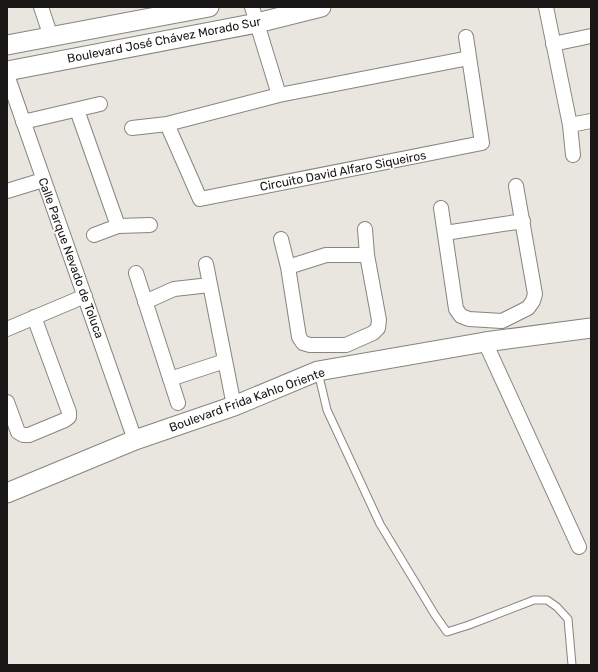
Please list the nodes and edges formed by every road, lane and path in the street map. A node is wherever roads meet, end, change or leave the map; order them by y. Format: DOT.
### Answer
graph roads {
  1 [pos="41,7"];
  2 [pos="209,7"];
  3 [pos="321,7"];
  4 [pos="546,7"];
  5 [pos="254,15"];
  6 [pos="591,36"];
  7 [pos="51,37"];
  8 [pos="466,37"];
  9 [pos="553,44"];
  10 [pos="7,45"];
  11 [pos="469,58"];
  12 [pos="7,71"];
  13 [pos="7,75"];
  14 [pos="279,95"];
  15 [pos="100,104"];
  16 [pos="77,110"];
  17 [pos="591,121"];
  18 [pos="23,122"];
  19 [pos="166,124"];
  20 [pos="570,125"];
  21 [pos="132,128"];
  22 [pos="573,155"];
  23 [pos="43,180"];
  24 [pos="516,186"];
  25 [pos="7,191"];
  26 [pos="441,208"];
  27 [pos="522,221"];
  28 [pos="150,225"];
  29 [pos="118,226"];
  30 [pos="365,229"];
  31 [pos="444,233"];
  32 [pos="94,235"];
  33 [pos="280,239"];
  34 [pos="367,255"];
  35 [pos="206,264"];
  36 [pos="288,267"];
  37 [pos="136,273"];
  38 [pos="210,285"];
  39 [pos="85,296"];
  40 [pos="145,302"];
  41 [pos="34,317"];
  42 [pos="502,320"];
  43 [pos="591,328"];
  44 [pos="7,329"];
  45 [pos="507,339"];
  46 [pos="485,342"];
  47 [pos="346,345"];
  48 [pos="225,361"];
  49 [pos="348,366"];
  50 [pos="318,371"];
  51 [pos="170,379"];
  52 [pos="7,402"];
  53 [pos="178,403"];
  54 [pos="234,406"];
  55 [pos="135,440"];
  56 [pos="7,493"];
  57 [pos="579,547"];
  58 [pos="572,665"];
  1 -- 7 [label="street"];
  2 -- 7 [label="street, Boulevard José Chávez Morado Sur"];
  3 -- 5 [label="street, Boulevard José Chávez Morado Sur"];
  4 -- 9 [label="street"];
  5 -- 12 [label="street, Boulevard José Chávez Morado Sur"];
  5 -- 14 [label="street"];
  6 -- 9 [label="street"];
  7 -- 10 [label="street, Boulevard José Chávez Morado Sur"];
  8 -- 11 [label="street, Circuito David Alfaro Siqueiros"];
  9 -- 20 [label="street"];
  11 -- 14 [label="street"];
  11 -- 19 [label="street, Circuito David Alfaro Siqueiros"];
  13 -- 18 [label="street, Calle Parque Nevado de Toluca"];
  14 -- 19 [label="street"];
  15 -- 16 [label="street"];
  16 -- 18 [label="street"];
  16 -- 29 [label="street"];
  17 -- 20 [label="street"];
  18 -- 23 [label="street, Calle Parque Nevado de Toluca"];
  19 -- 21 [label="street"];
  20 -- 22 [label="street"];
  23 -- 25 [label="street"];
  23 -- 39 [label="street, Calle Parque Nevado de Toluca"];
  24 -- 27 [label="street"];
  26 -- 31 [label="street"];
  27 -- 31 [label="street"];
  27 -- 42 [label="street"];
  28 -- 29 [label="street"];
  29 -- 32 [label="street"];
  30 -- 34 [label="street"];
  31 -- 42 [label="street"];
  33 -- 36 [label="street"];
  34 -- 36 [label="street"];
  34 -- 47 [label="street"];
  35 -- 38 [label="street"];
  36 -- 47 [label="street"];
  37 -- 40 [label="street"];
  38 -- 40 [label="street"];
  38 -- 48 [label="street"];
  39 -- 41 [label="street"];
  39 -- 55 [label="street, Calle Parque Nevado de Toluca"];
  40 -- 51 [label="street"];
  41 -- 44 [label="street"];
  41 -- 52 [label="street"];
  42 -- 45 [label="street"];
  43 -- 45 [label="street, Boulevard Frida Kahlo Oriente"];
  45 -- 46 [label="street, Boulevard Frida Kahlo Oriente"];
  46 -- 49 [label="street, Boulevard Frida Kahlo Oriente"];
  46 -- 57 [label="street"];
  47 -- 49 [label="street"];
  48 -- 51 [label="street"];
  48 -- 54 [label="street"];
  49 -- 50 [label="street, Boulevard Frida Kahlo Oriente"];
  50 -- 54 [label="street, Boulevard Frida Kahlo Oriente"];
  50 -- 58 [label="lane"];
  51 -- 53 [label="street"];
  54 -- 55 [label="street, Boulevard Frida Kahlo Oriente"];
  55 -- 56 [label="street, Boulevard Frida Kahlo Oriente"];
}
